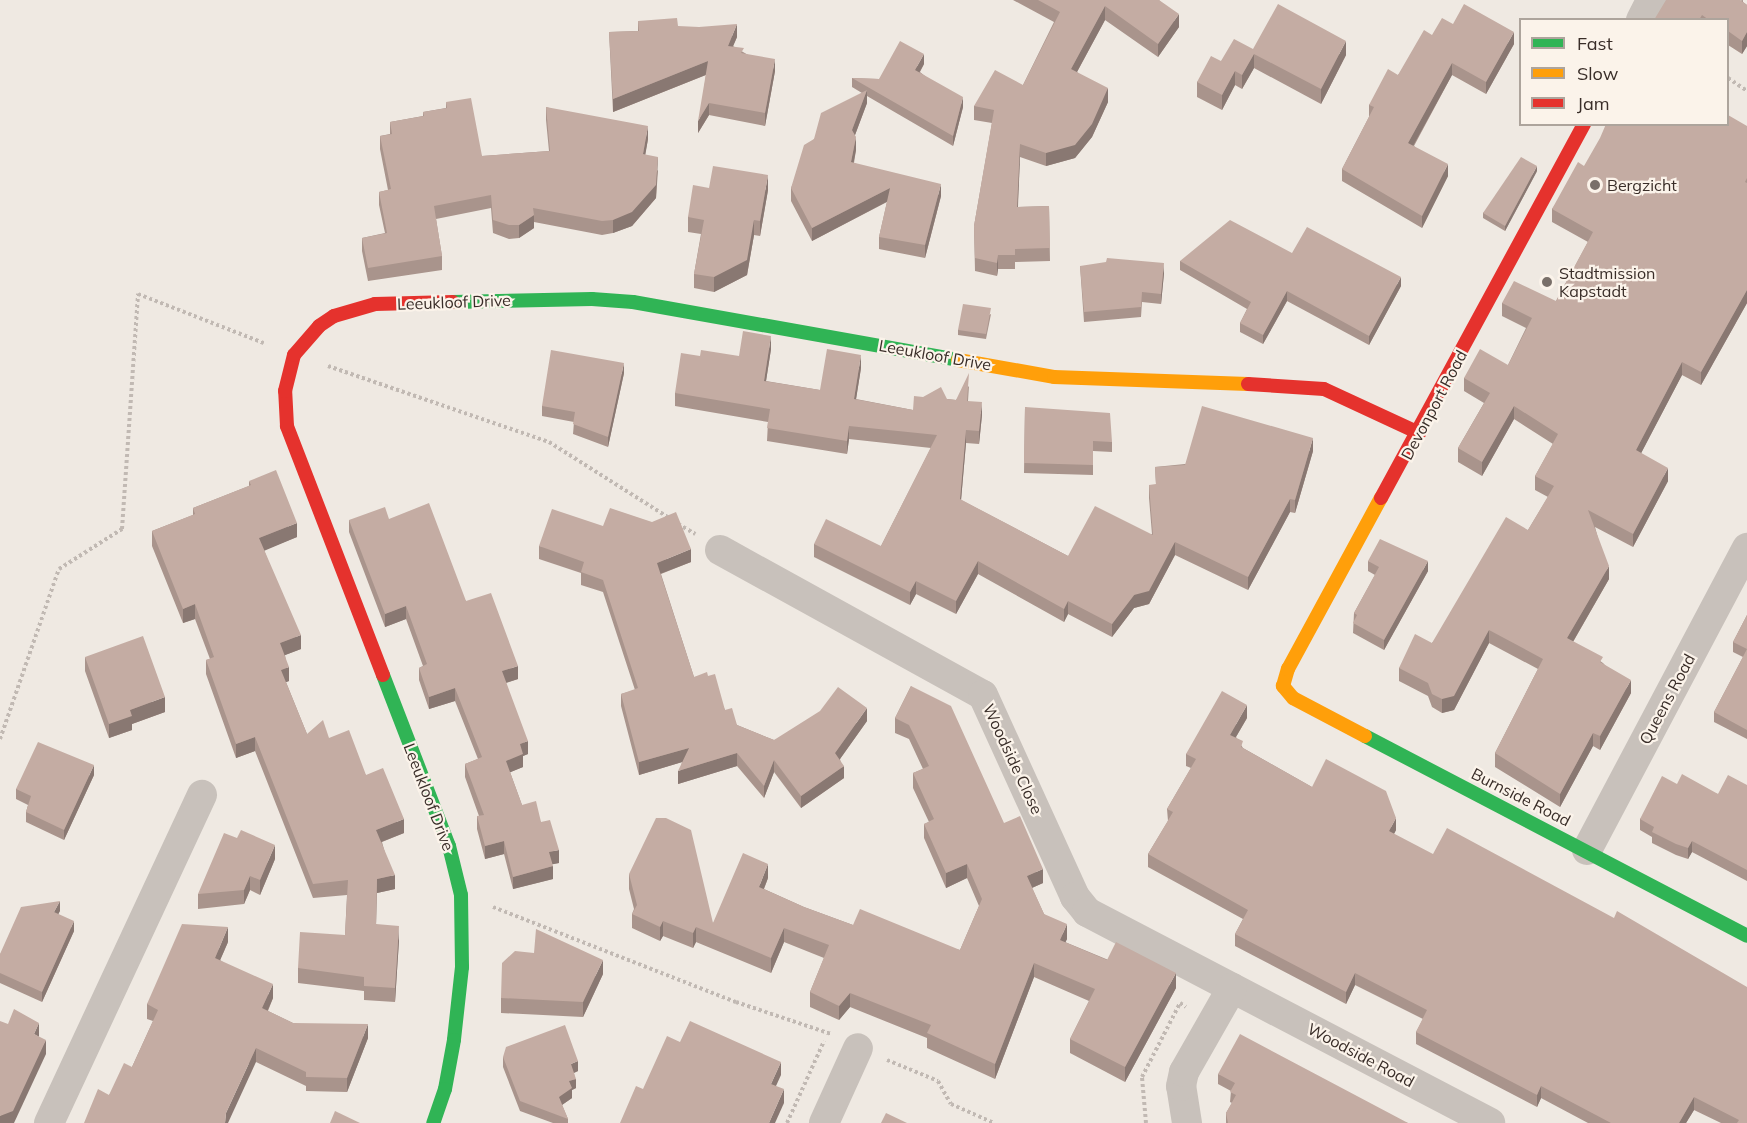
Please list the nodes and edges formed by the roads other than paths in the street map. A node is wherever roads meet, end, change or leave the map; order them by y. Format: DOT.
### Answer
graph roads {
  1 [pos="1651,0"];
  2 [pos="1642,18"];
  3 [pos="1583,126"];
  4 [pos="1419,434"];
  5 [pos="1747,548"];
  6 [pos="720,550"];
  7 [pos="1283,686"];
  8 [pos="202,795"];
  9 [pos="1587,850"];
  10 [pos="1747,936"];
  11 [pos="1232,988"];
  12 [pos="858,1048"];
  13 [pos="50,1123"];
  14 [pos="433,1123"];
  15 [pos="824,1123"];
  16 [pos="1187,1123"];
  17 [pos="1491,1123"];
  1 -- 2 [label="street"];
  3 -- 4 [label="street, Devonport Road"];
  4 -- 7 [label="street, Devonport Road"];
  4 -- 14 [label="street, Leeukloof Drive"];
  5 -- 9 [label="street, Queens Road"];
  6 -- 11 [label="street, Woodside Close"];
  7 -- 9 [label="street, Burnside Road"];
  8 -- 13 [label="street"];
  9 -- 10 [label="street, Burnside Road"];
  11 -- 16 [label="street"];
  11 -- 17 [label="street, Woodside Road"];
  12 -- 15 [label="street"];
}
